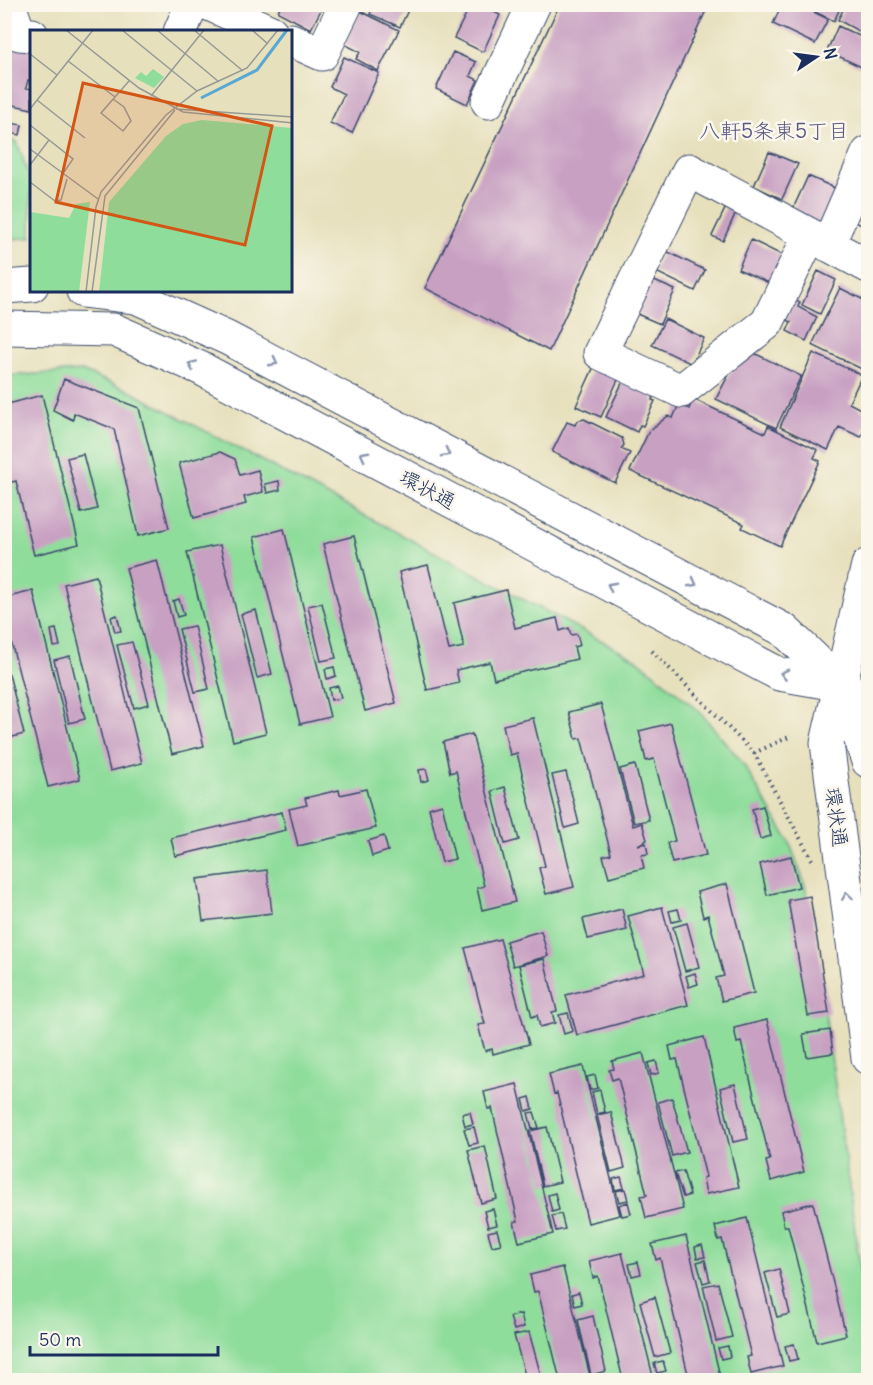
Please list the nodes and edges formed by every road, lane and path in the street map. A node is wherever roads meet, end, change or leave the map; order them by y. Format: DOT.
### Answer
graph roads {
  1 [pos="9,4"];
  2 [pos="192,4"];
  3 [pos="208,4"];
  4 [pos="346,4"];
  5 [pos="534,4"];
  6 [pos="181,30"];
  7 [pos="266,30"];
  8 [pos="30,35"];
  9 [pos="292,40"];
  10 [pos="488,102"];
  11 [pos="868,153"];
  12 [pos="819,240"];
  13 [pos="868,266"];
  14 [pos="30,285"];
  15 [pos="4,287"];
  16 [pos="96,292"];
  17 [pos="4,328"];
  18 [pos="868,566"];
  19 [pos="652,651"];
  20 [pos="855,693"];
  21 [pos="791,736"];
  22 [pos="754,753"];
  23 [pos="868,760"];
  24 [pos="816,866"];
  25 [pos="868,1058"];
  1 -- 8 [label="street"];
  2 -- 6 [label="street"];
  3 -- 7 [label="street"];
  4 -- 9 [label="street"];
  5 -- 10 [label="street"];
  11 -- 12 [label="street"];
  12 -- 12 [label="street"];
  12 -- 13 [label="street"];
  14 -- 15 [label="street"];
  16 -- 20 [label="street, 環状通, one-way"];
  20 -- 17 [label="street, 環状通, one-way"];
  18 -- 20 [label="street"];
  19 -- 22 [label="path"];
  20 -- 23 [label="street, 環状通"];
  25 -- 20 [label="street, 環状通, one-way"];
  21 -- 22 [label="path"];
  22 -- 24 [label="path"];
}
